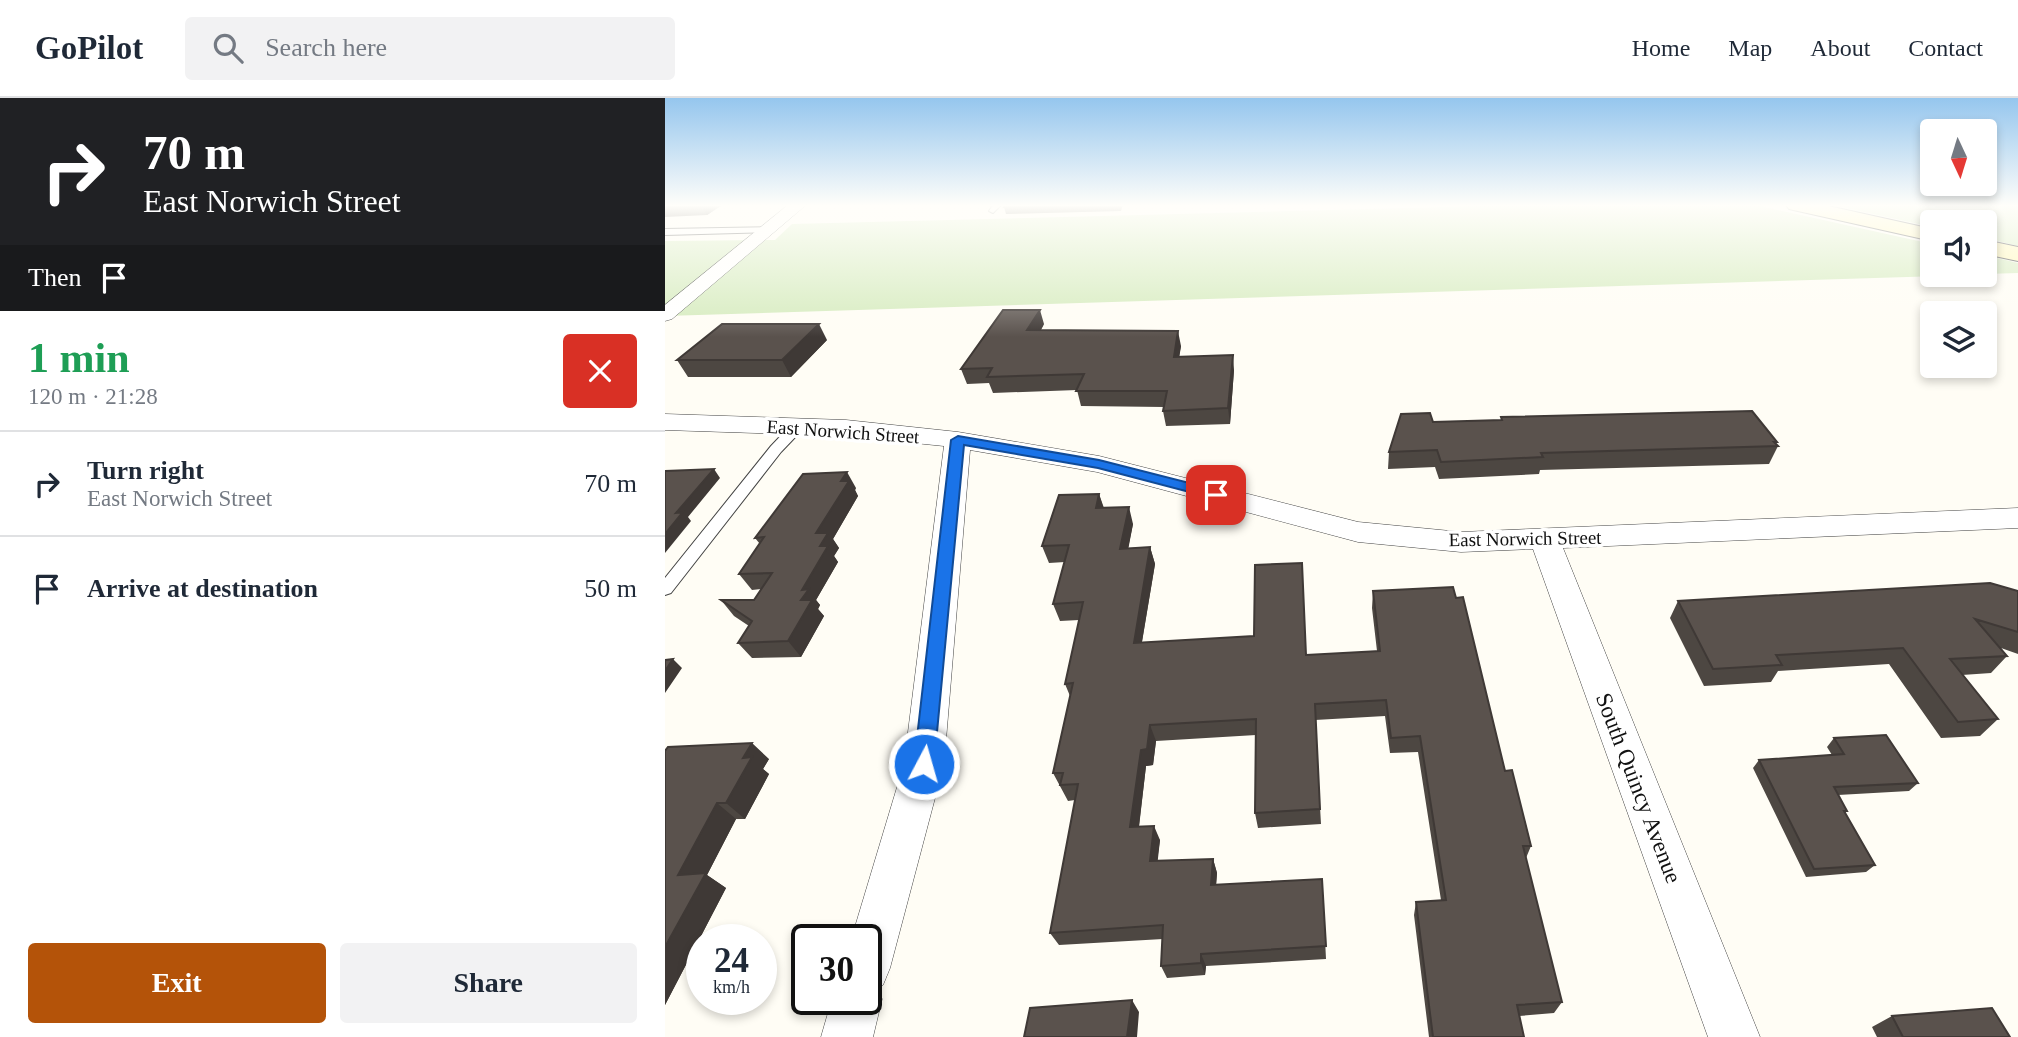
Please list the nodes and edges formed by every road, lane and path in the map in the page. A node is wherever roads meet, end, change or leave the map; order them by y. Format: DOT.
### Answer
graph roads {
  1 [pos="745,249"];
  2 [pos="1997,250"];
  3 [pos="2018,254"];
  4 [pos="665,316"];
  5 [pos="665,422"];
  6 [pos="798,426"];
  7 [pos="958,440"];
  8 [pos="2018,519"];
  9 [pos="1544,539"];
  10 [pos="665,589"];
  11 [pos="879,924"];
  12 [pos="853,1015"];
  13 [pos="847,1037"];
  14 [pos="1734,1037"];
  1 -- 4 [label="street"];
  2 -- 3 [label="street"];
  5 -- 6 [label="street, East Norwich Street"];
  6 -- 7 [label="street, East Norwich Street"];
  6 -- 10 [label="lane"];
  7 -- 9 [label="street, East Norwich Street"];
  7 -- 11 [label="street"];
  8 -- 9 [label="street, East Norwich Street"];
  9 -- 14 [label="street, South Quincy Avenue"];
  12 -- 13 [label="street"];
}
